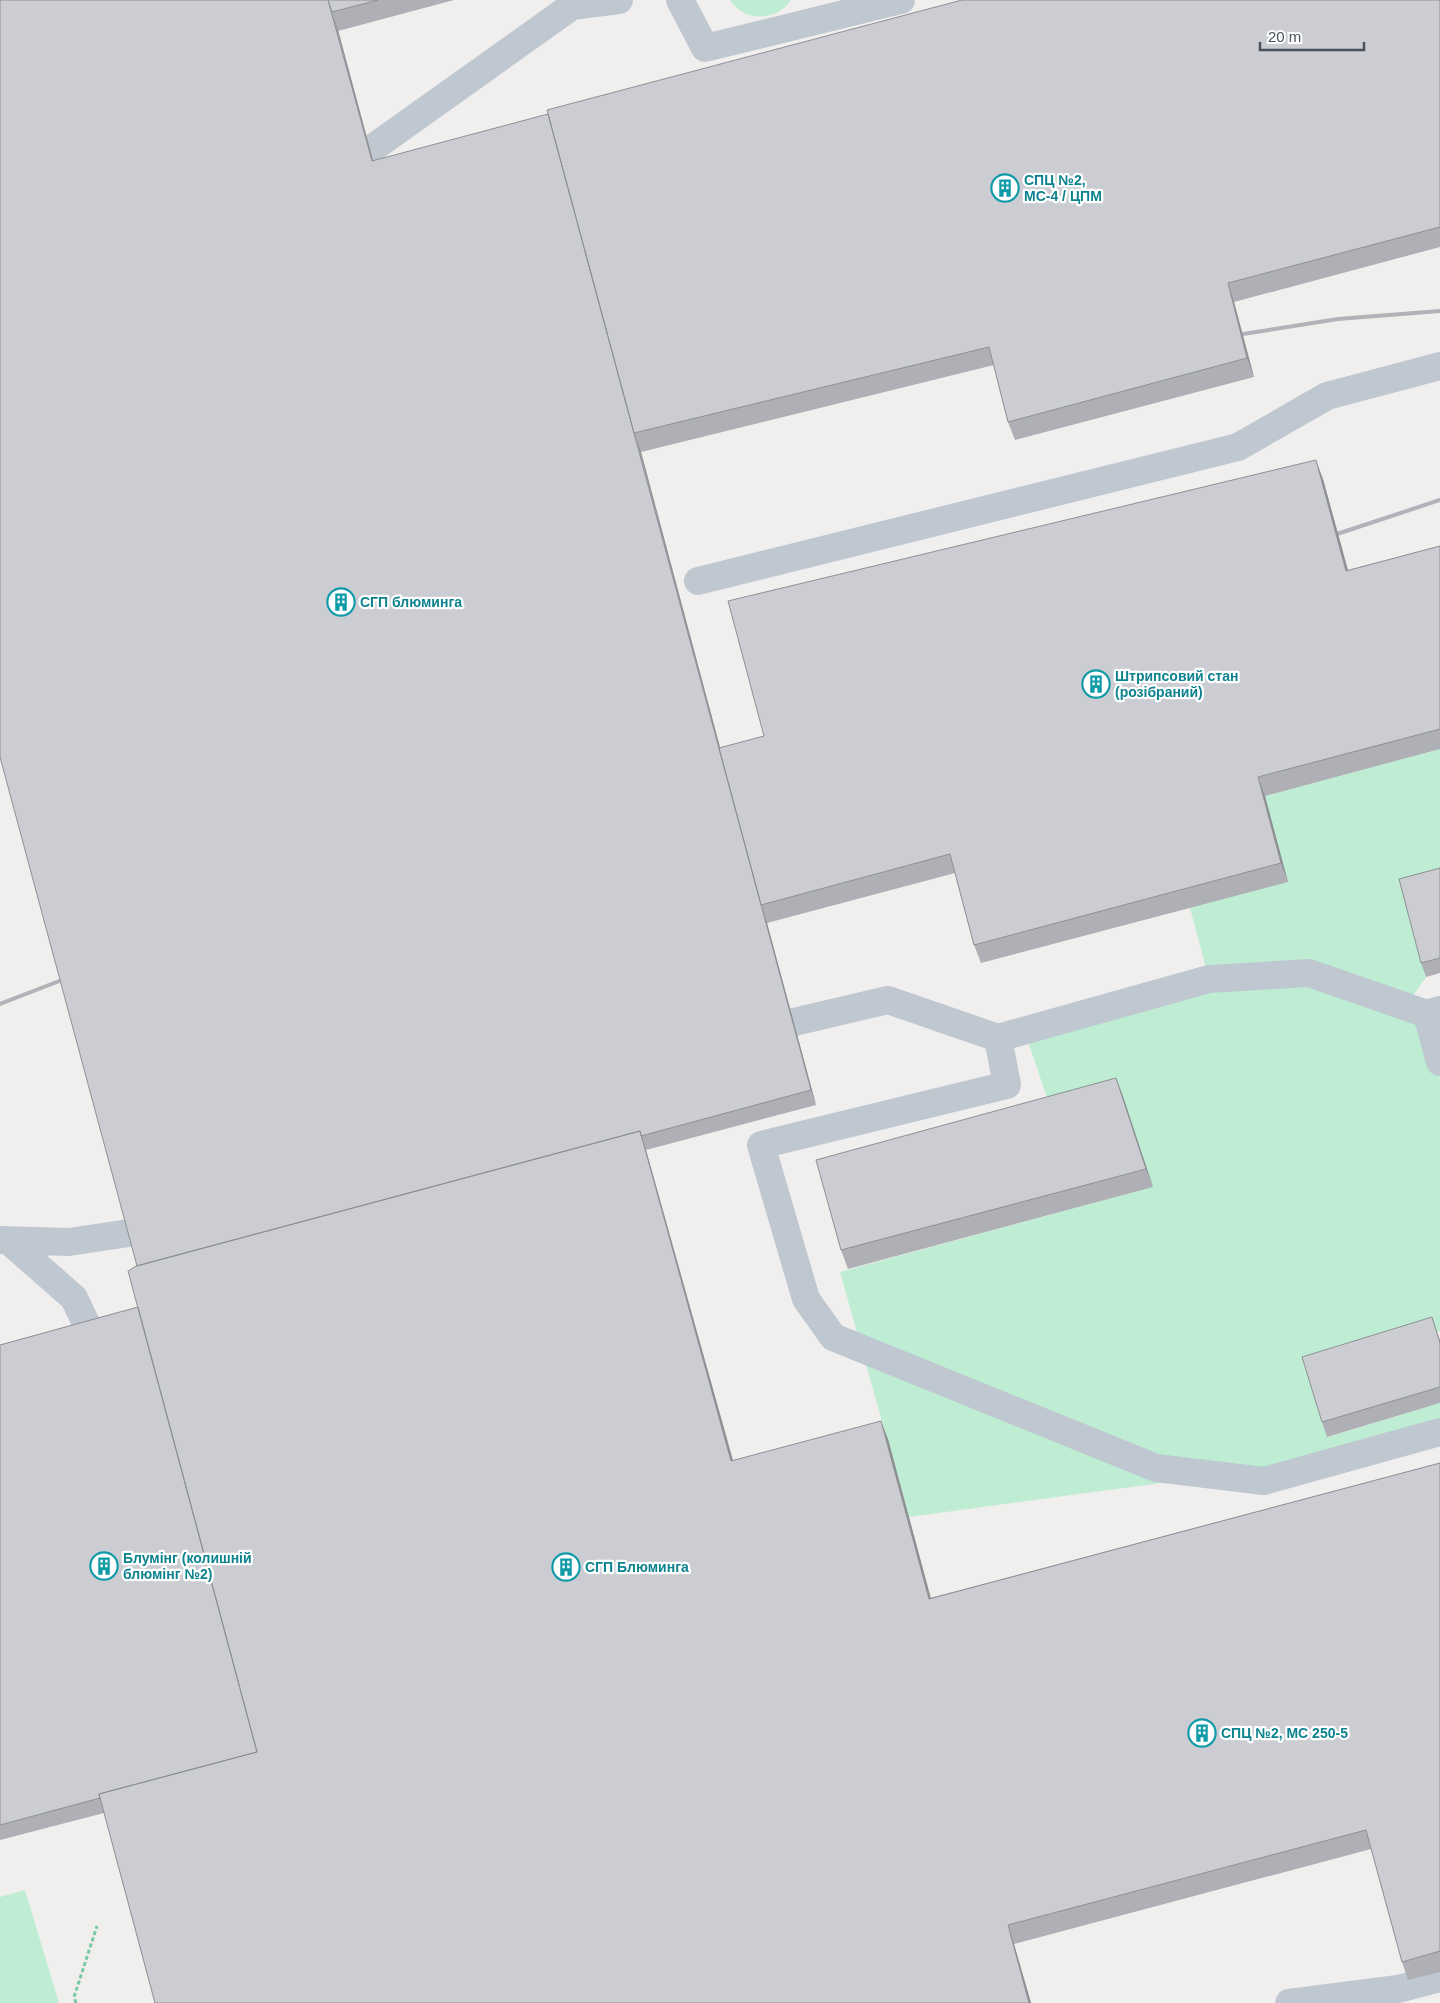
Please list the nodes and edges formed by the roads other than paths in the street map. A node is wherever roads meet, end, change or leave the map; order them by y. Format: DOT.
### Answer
graph roads {
  1 [pos="619,0"];
  2 [pos="680,0"];
  3 [pos="901,0"];
  4 [pos="853,6"];
  5 [pos="370,150"];
  6 [pos="1440,366"];
  7 [pos="698,581"];
  8 [pos="1433,1012"];
  9 [pos="794,1022"];
  10 [pos="998,1038"];
  11 [pos="1440,1062"];
  12 [pos="130,1233"];
  13 [pos="4,1240"];
  14 [pos="92,1336"];
  15 [pos="1440,1432"];
  16 [pos="1440,1978"];
  17 [pos="1290,2003"];
  1 -- 5 [label="lane"];
  2 -- 4 [label="lane"];
  3 -- 4 [label="lane"];
  6 -- 7 [label="lane"];
  8 -- 10 [label="lane"];
  8 -- 11 [label="lane"];
  9 -- 10 [label="lane"];
  10 -- 15 [label="lane"];
  12 -- 13 [label="lane"];
  13 -- 14 [label="lane"];
  16 -- 17 [label="lane"];
}
